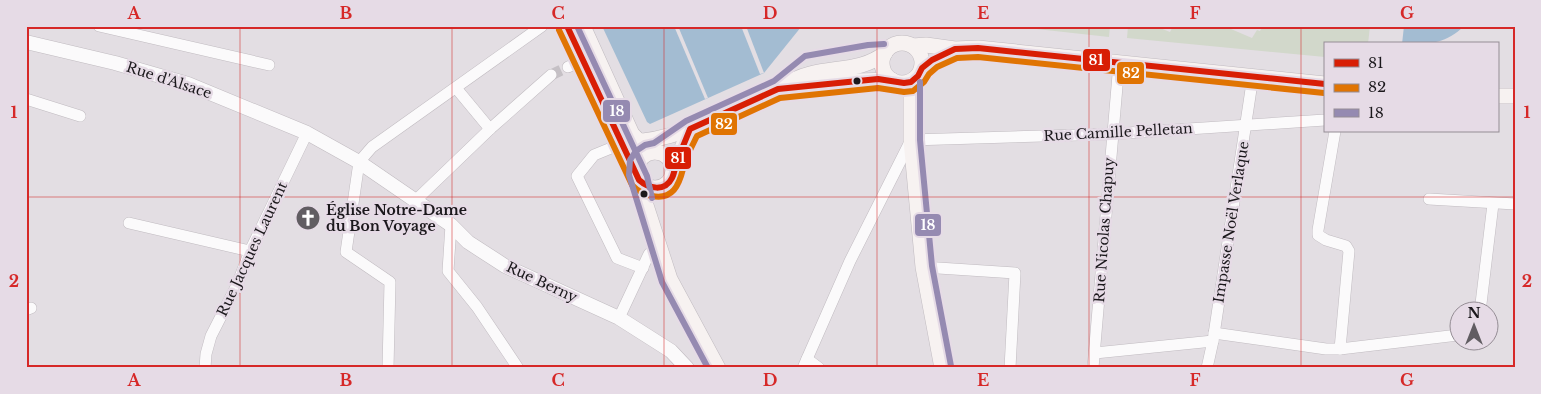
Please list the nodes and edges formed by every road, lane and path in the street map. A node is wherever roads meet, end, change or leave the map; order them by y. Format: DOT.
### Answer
graph roads {
  1 [pos="99,26"];
  2 [pos="542,26"];
  3 [pos="567,26"];
  4 [pos="584,26"];
  5 [pos="26,42"];
  6 [pos="912,46"];
  7 [pos="955,49"];
  8 [pos="885,53"];
  9 [pos="582,61"];
  10 [pos="1119,63"];
  11 [pos="269,65"];
  12 [pos="568,67"];
  13 [pos="922,68"];
  14 [pos="551,75"];
  15 [pos="1253,76"];
  16 [pos="892,80"];
  17 [pos="911,82"];
  18 [pos="1324,84"];
  19 [pos="456,88"];
  20 [pos="778,89"];
  21 [pos="1498,96"];
  22 [pos="1515,96"];
  23 [pos="26,99"];
  24 [pos="80,116"];
  25 [pos="1324,120"];
  26 [pos="1246,124"];
  27 [pos="490,129"];
  28 [pos="690,130"];
  29 [pos="307,132"];
  30 [pos="1335,132"];
  31 [pos="1112,134"];
  32 [pos="911,140"];
  33 [pos="642,142"];
  34 [pos="621,144"];
  35 [pos="657,152"];
  36 [pos="359,162"];
  37 [pos="674,167"];
  38 [pos="640,180"];
  39 [pos="1429,199"];
  40 [pos="415,201"];
  41 [pos="1493,204"];
  42 [pos="1515,204"];
  43 [pos="129,223"];
  44 [pos="451,225"];
  45 [pos="250,251"];
  46 [pos="661,252"];
  47 [pos="923,267"];
  48 [pos="643,268"];
  49 [pos="1481,302"];
  50 [pos="619,318"];
  51 [pos="1448,336"];
  52 [pos="1213,337"];
  53 [pos="1340,349"];
  54 [pos="1095,353"];
  55 [pos="805,363"];
  56 [pos="205,368"];
  57 [pos="388,368"];
  58 [pos="518,368"];
  59 [pos="687,368"];
  60 [pos="718,368"];
  61 [pos="819,368"];
  62 [pos="942,368"];
  63 [pos="1010,368"];
  64 [pos="1093,368"];
  65 [pos="1207,368"];
  1 -- 11 [label="street"];
  2 -- 19 [label="street"];
  3 -- 9 [label="main road"];
  4 -- 33 [label="main road"];
  5 -- 29 [label="street, Rue d'Alsace"];
  6 -- 7 [label="main road"];
  6 -- 8 [label="main road"];
  6 -- 13 [label="main road"];
  7 -- 10 [label="main road"];
  7 -- 13 [label="main road"];
  8 -- 16 [label="main road"];
  8 -- 20 [label="main road"];
  9 -- 12 [label="street"];
  9 -- 34 [label="main road"];
  10 -- 15 [label="main road"];
  10 -- 31 [label="street, Rue Nicolas Chapuy"];
  13 -- 17 [label="main road"];
  14 -- 27 [label="street"];
  15 -- 18 [label="main road"];
  15 -- 26 [label="street, Impasse Noël Verlaque"];
  16 -- 17 [label="main road"];
  16 -- 20 [label="main road"];
  17 -- 32 [label="main road"];
  19 -- 27 [label="street"];
  19 -- 36 [label="street"];
  20 -- 28 [label="main road"];
  21 -- 22 [label="main road"];
  23 -- 24 [label="street"];
  25 -- 26 [label="street, Rue Camille Pelletan"];
  26 -- 31 [label="street, Rue Camille Pelletan"];
  26 -- 52 [label="street, Impasse Noël Verlaque"];
  27 -- 40 [label="street"];
  28 -- 33 [label="main road"];
  28 -- 35 [label="main road"];
  28 -- 37 [label="main road"];
  29 -- 36 [label="street, Rue d'Alsace"];
  29 -- 45 [label="street, Rue Jacques Laurent"];
  30 -- 53 [label="street"];
  31 -- 32 [label="street, Rue Camille Pelletan"];
  31 -- 54 [label="street, Rue Nicolas Chapuy"];
  32 -- 47 [label="main road"];
  32 -- 55 [label="street"];
  33 -- 35 [label="main road"];
  34 -- 38 [label="main road"];
  34 -- 48 [label="street"];
  35 -- 37 [label="main road"];
  35 -- 38 [label="main road"];
  36 -- 40 [label="street, Rue d'Alsace"];
  36 -- 57 [label="street"];
  37 -- 38 [label="main road"];
  38 -- 46 [label="main road"];
  39 -- 41 [label="street"];
  40 -- 44 [label="street, Rue Berny"];
  41 -- 42 [label="street"];
  41 -- 49 [label="street"];
  43 -- 45 [label="street"];
  44 -- 50 [label="street, Rue Berny"];
  44 -- 58 [label="street"];
  45 -- 56 [label="street, Rue Jacques Laurent"];
  46 -- 48 [label="street"];
  46 -- 60 [label="main road"];
  47 -- 62 [label="main road"];
  47 -- 63 [label="street"];
  48 -- 50 [label="street"];
  50 -- 59 [label="street, Rue Berny"];
  51 -- 53 [label="street"];
  52 -- 53 [label="street"];
  52 -- 54 [label="street"];
  52 -- 65 [label="street, Impasse Noël Verlaque"];
  54 -- 64 [label="street, Rue Nicolas Chapuy"];
  55 -- 61 [label="street"];
}
